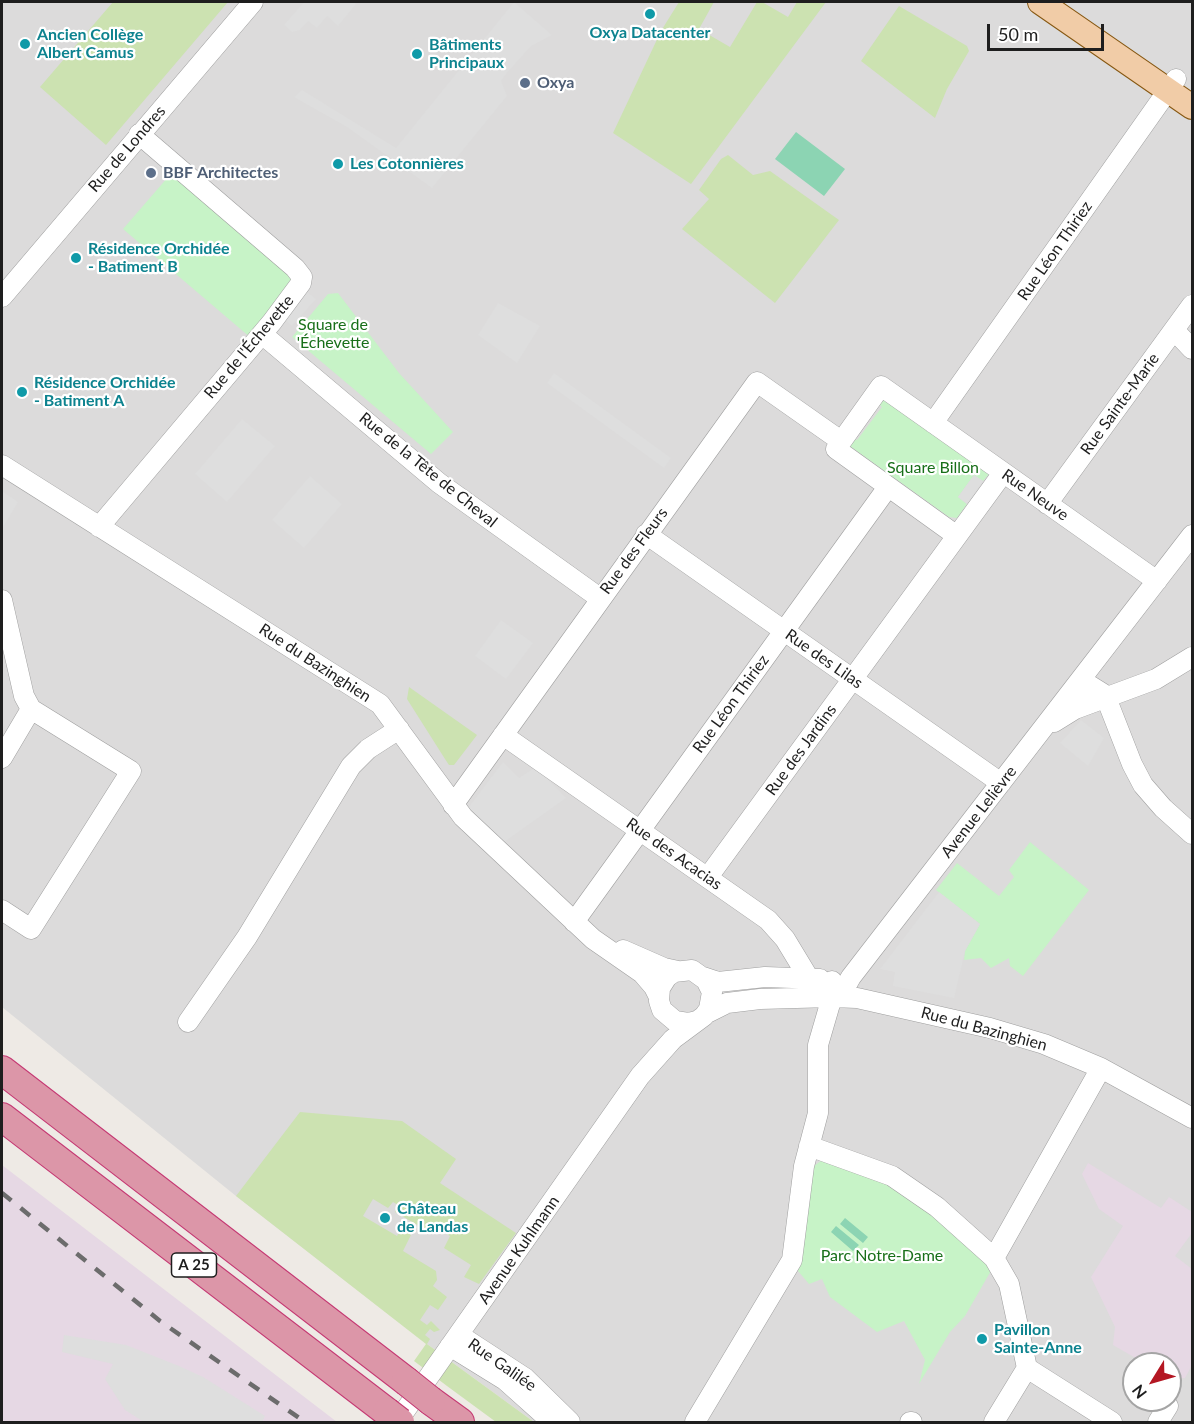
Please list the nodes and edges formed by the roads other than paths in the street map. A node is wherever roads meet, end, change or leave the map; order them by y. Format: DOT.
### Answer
graph roads {
  1 [pos="253,2"];
  2 [pos="1040,2"];
  3 [pos="1057,2"];
  4 [pos="1179,87"];
  5 [pos="1192,107"];
  6 [pos="139,134"];
  7 [pos="2,297"];
  8 [pos="1192,305"];
  9 [pos="1174,330"];
  10 [pos="262,334"];
  11 [pos="1192,349"];
  12 [pos="933,423"];
  13 [pos="841,441"];
  14 [pos="2,465"];
  15 [pos="1003,473"];
  16 [pos="888,487"];
  17 [pos="1047,504"];
  18 [pos="99,527"];
  19 [pos="646,534"];
  20 [pos="1192,535"];
  21 [pos="957,536"];
  22 [pos="1156,582"];
  23 [pos="601,598"];
  24 [pos="2,600"];
  25 [pos="784,631"];
  26 [pos="1105,647"];
  27 [pos="1192,657"];
  28 [pos="853,679"];
  29 [pos="1075,687"];
  30 [pos="1115,695"];
  31 [pos="31,709"];
  32 [pos="399,729"];
  33 [pos="503,735"];
  34 [pos="1034,740"];
  35 [pos="2,758"];
  36 [pos="1001,783"];
  37 [pos="453,805"];
  38 [pos="640,831"];
  39 [pos="1192,834"];
  40 [pos="708,877"];
  41 [pos="2,910"];
  42 [pos="574,922"];
  43 [pos="678,971"];
  44 [pos="703,976"];
  45 [pos="808,977"];
  46 [pos="838,985"];
  47 [pos="803,997"];
  48 [pos="660,1003"];
  49 [pos="702,1017"];
  50 [pos="188,1022"];
  51 [pos="1101,1068"];
  52 [pos="2,1070"];
  53 [pos="640,1076"];
  54 [pos="2,1117"];
  55 [pos="1192,1118"];
  56 [pos="809,1146"];
  57 [pos="994,1258"];
  58 [pos="454,1340"];
  59 [pos="1027,1368"];
  60 [pos="422,1385"];
  61 [pos="395,1419"];
  62 [pos="459,1422"];
  63 [pos="552,1422"];
  64 [pos="570,1422"];
  65 [pos="695,1422"];
  66 [pos="994,1422"];
  67 [pos="1112,1422"];
  1 -- 6 [label="street, Rue de Londres"];
  2 -- 4 [label="main road"];
  3 -- 4 [label="main road"];
  4 -- 5 [label="main road"];
  4 -- 12 [label="street, Rue Léon Thiriez"];
  6 -- 7 [label="street, Rue de Londres"];
  6 -- 10 [label="street, Rue de l'Échevette"];
  8 -- 9 [label="street, Rue Sainte-Marie"];
  9 -- 11 [label="street"];
  9 -- 17 [label="street, Rue Sainte-Marie"];
  10 -- 18 [label="street, Rue de l'Échevette"];
  10 -- 23 [label="street, Rue de la Tête de Cheval"];
  12 -- 13 [label="street, Rue Neuve"];
  12 -- 15 [label="street, Rue Neuve"];
  13 -- 16 [label="street"];
  13 -- 19 [label="street, Rue des Fleurs"];
  14 -- 18 [label="street, Rue du Bazinghien"];
  15 -- 17 [label="street, Rue Neuve"];
  15 -- 21 [label="street"];
  16 -- 21 [label="street"];
  16 -- 25 [label="street, Rue Léon Thiriez"];
  17 -- 22 [label="street, Rue Neuve"];
  18 -- 32 [label="street, Rue du Bazinghien"];
  19 -- 23 [label="street, Rue des Fleurs"];
  19 -- 25 [label="street, Rue des Lilas"];
  20 -- 22 [label="street, Avenue Lelièvre"];
  21 -- 28 [label="street, Rue des Jardins"];
  22 -- 26 [label="street, Avenue Lelièvre"];
  23 -- 33 [label="street, Rue des Fleurs"];
  24 -- 31 [label="street"];
  25 -- 28 [label="street, Rue des Lilas"];
  25 -- 38 [label="street, Rue Léon Thiriez"];
  26 -- 29 [label="street, Avenue Lelièvre"];
  26 -- 30 [label="street"];
  27 -- 30 [label="street"];
  28 -- 36 [label="street, Rue des Lilas"];
  28 -- 40 [label="street, Rue des Jardins"];
  29 -- 30 [label="street"];
  29 -- 34 [label="street, Avenue Lelièvre"];
  30 -- 34 [label="street"];
  30 -- 39 [label="street"];
  31 -- 35 [label="street"];
  31 -- 41 [label="street"];
  32 -- 37 [label="street, Rue du Bazinghien"];
  32 -- 50 [label="street"];
  33 -- 37 [label="street, Rue des Fleurs"];
  33 -- 38 [label="street, Rue des Acacias"];
  34 -- 36 [label="street, Avenue Lelièvre"];
  36 -- 46 [label="street, Avenue Lelièvre"];
  37 -- 42 [label="street, Rue du Bazinghien"];
  38 -- 40 [label="street, Rue des Acacias"];
  38 -- 42 [label="street, Rue Léon Thiriez"];
  40 -- 45 [label="street, Rue des Acacias"];
  42 -- 43 [label="street, Rue du Bazinghien"];
  42 -- 48 [label="street, Rue du Bazinghien"];
  43 -- 44 [label="street"];
  43 -- 48 [label="street"];
  44 -- 45 [label="street, Rue du Bazinghien"];
  44 -- 49 [label="street"];
  45 -- 46 [label="street, Rue du Bazinghien"];
  45 -- 47 [label="street"];
  46 -- 47 [label="street, Rue du Bazinghien"];
  46 -- 51 [label="street, Rue du Bazinghien"];
  46 -- 56 [label="street"];
  47 -- 49 [label="street, Rue du Bazinghien"];
  48 -- 49 [label="street"];
  48 -- 53 [label="street, Avenue Kuhlmann"];
  49 -- 53 [label="street, Avenue Kuhlmann"];
  51 -- 55 [label="street, Rue du Bazinghien"];
  51 -- 57 [label="street"];
  52 -- 60 [label="highway, A 25"];
  53 -- 58 [label="street, Avenue Kuhlmann"];
  54 -- 61 [label="highway, A 25"];
  56 -- 57 [label="street"];
  56 -- 65 [label="street"];
  57 -- 59 [label="street"];
  58 -- 60 [label="street, Avenue Kuhlmann"];
  58 -- 63 [label="street, Rue Galilée"];
  58 -- 64 [label="street, Rue Galilée"];
  59 -- 66 [label="street"];
  59 -- 67 [label="street"];
  60 -- 61 [label="street, Avenue Kuhlmann"];
  60 -- 62 [label="highway, A 25"];
}
